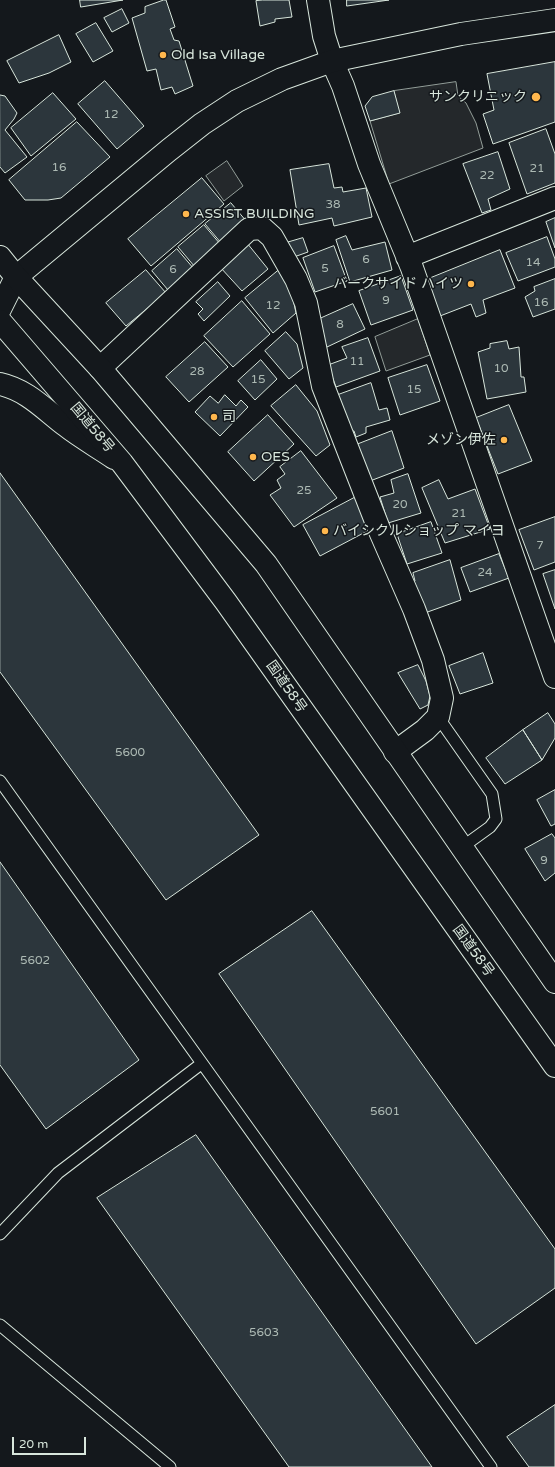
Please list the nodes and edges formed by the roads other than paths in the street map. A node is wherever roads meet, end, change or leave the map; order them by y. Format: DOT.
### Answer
graph roads {
  1 [pos="318,0"];
  2 [pos="555,20"];
  3 [pos="332,61"];
  4 [pos="555,198"];
  5 [pos="0,257"];
  6 [pos="408,258"];
  7 [pos="8,280"];
  8 [pos="0,309"];
  9 [pos="0,321"];
  10 [pos="100,368"];
  11 [pos="0,384"];
  12 [pos="122,463"];
  13 [pos="555,677"];
  14 [pos="438,717"];
  15 [pos="395,752"];
  16 [pos="0,780"];
  17 [pos="461,848"];
  18 [pos="555,982"];
  19 [pos="201,1064"];
  20 [pos="555,1066"];
  21 [pos="0,1234"];
  22 [pos="0,1325"];
  23 [pos="170,1467"];
  24 [pos="491,1467"];
  1 -- 3 [label="main road"];
  2 -- 3 [label="main road"];
  3 -- 6 [label="main road"];
  3 -- 7 [label="main road"];
  4 -- 6 [label="main road"];
  5 -- 7 [label="main road"];
  6 -- 13 [label="main road"];
  7 -- 8 [label="main road"];
  7 -- 10 [label="main road"];
  9 -- 12 [label="main road, 国道58号"];
  10 -- 14 [label="main road"];
  10 -- 15 [label="main road"];
  11 -- 12 [label="main road"];
  12 -- 20 [label="main road, 国道58号"];
  14 -- 15 [label="main road"];
  14 -- 17 [label="lane"];
  15 -- 17 [label="main road"];
  16 -- 19 [label="lane"];
  17 -- 18 [label="main road"];
  19 -- 21 [label="lane"];
  19 -- 24 [label="lane"];
  22 -- 23 [label="lane"];
}
